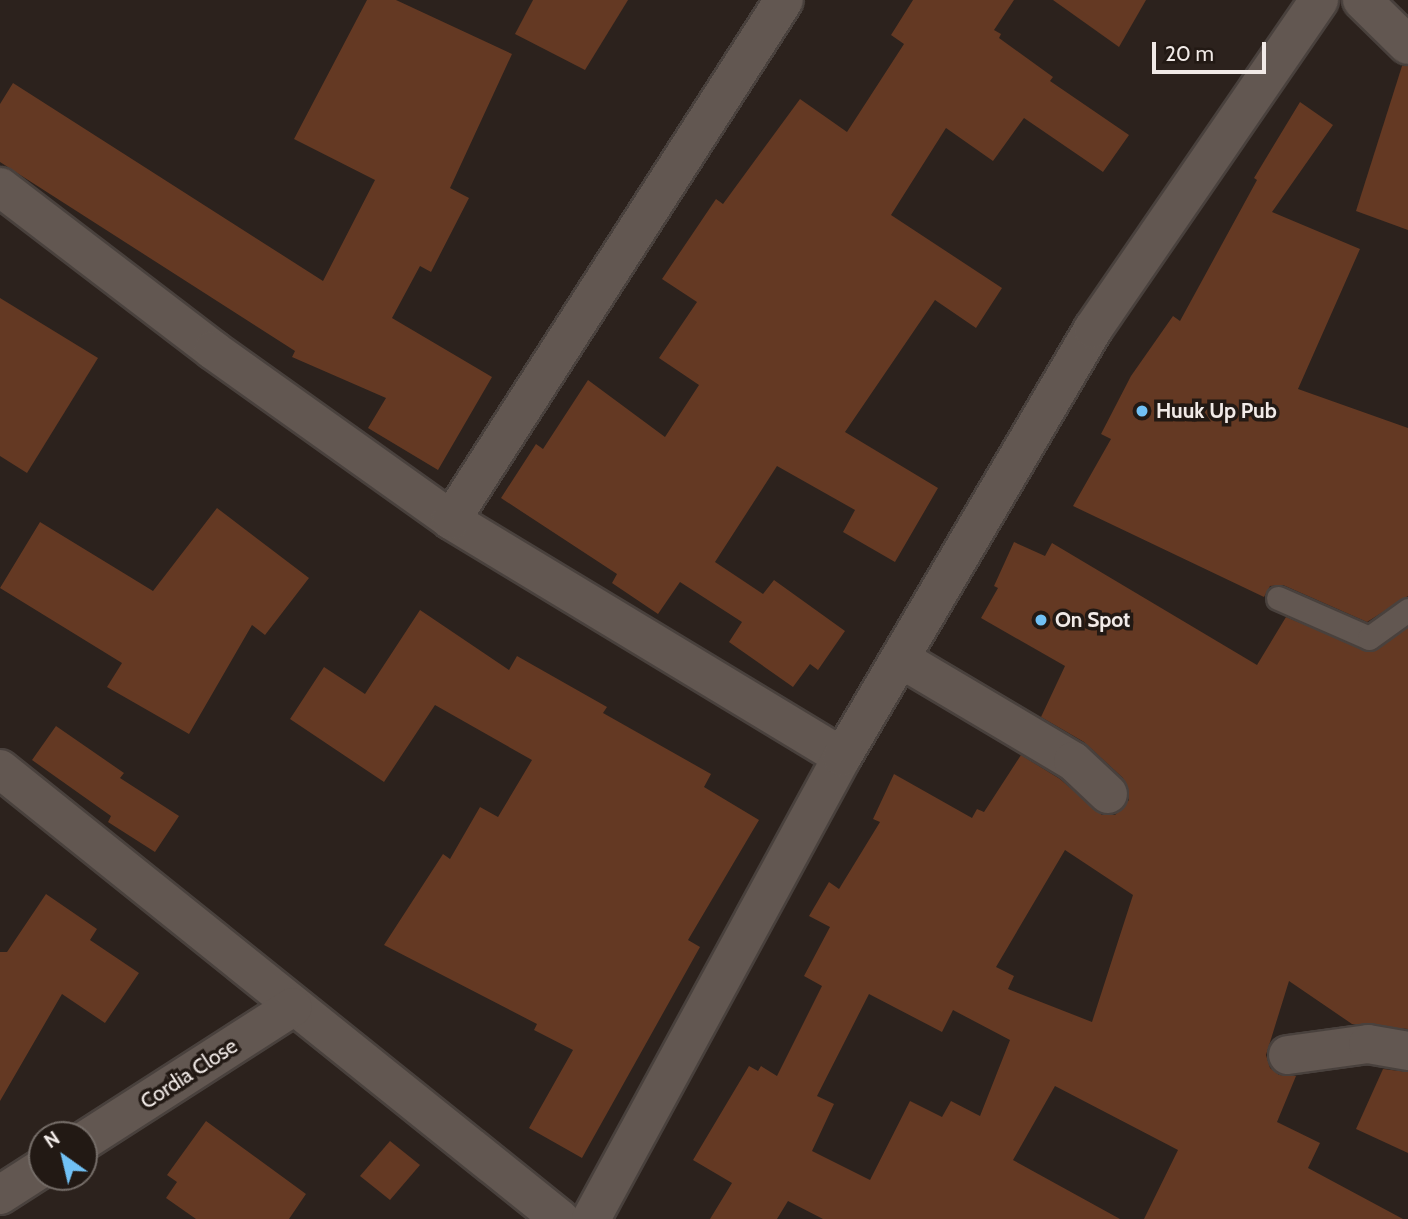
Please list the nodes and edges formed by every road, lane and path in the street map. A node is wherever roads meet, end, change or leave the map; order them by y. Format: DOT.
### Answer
graph roads {
  1 [pos="784,0"];
  2 [pos="1318,0"];
  3 [pos="1362,0"];
  4 [pos="1408,45"];
  5 [pos="0,187"];
  6 [pos="451,520"];
  7 [pos="1278,598"];
  8 [pos="1408,610"];
  9 [pos="901,659"];
  10 [pos="842,757"];
  11 [pos="0,769"];
  12 [pos="1108,794"];
  13 [pos="293,1007"];
  14 [pos="1408,1051"];
  15 [pos="1288,1055"];
  16 [pos="98,1132"];
  17 [pos="28,1177"];
  18 [pos="0,1195"];
  19 [pos="560,1219"];
  20 [pos="590,1219"];
  1 -- 6 [label="street"];
  2 -- 9 [label="street"];
  3 -- 4 [label="street"];
  5 -- 6 [label="street"];
  6 -- 10 [label="street"];
  7 -- 8 [label="lane"];
  9 -- 10 [label="street"];
  9 -- 12 [label="street"];
  10 -- 20 [label="street"];
  11 -- 13 [label="street"];
  13 -- 16 [label="street, Cordia Close"];
  13 -- 19 [label="street"];
  14 -- 15 [label="street"];
  17 -- 18 [label="street"];
}
